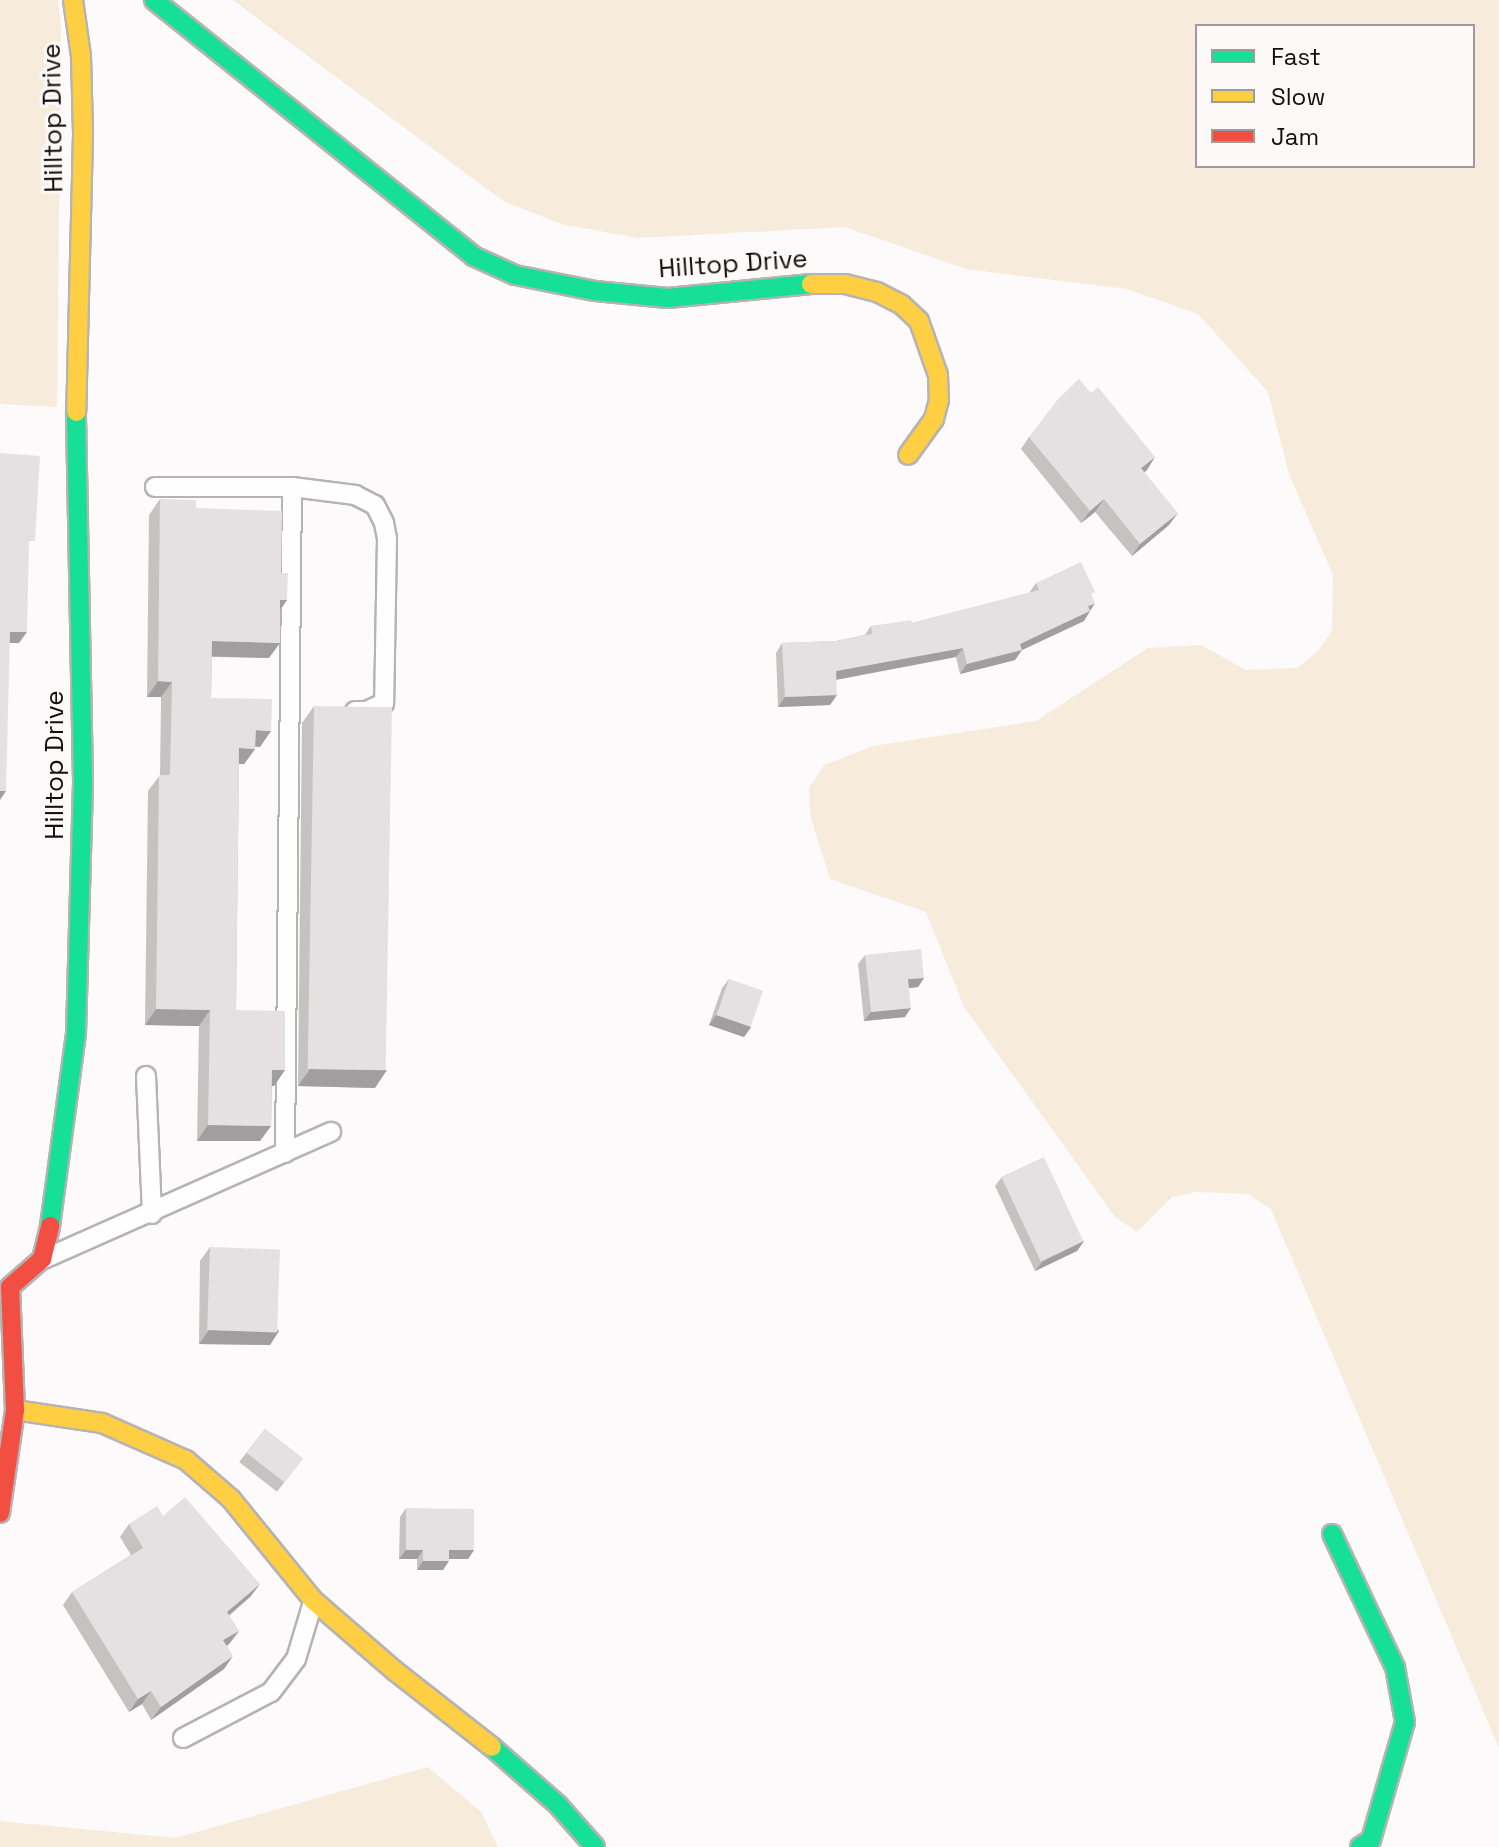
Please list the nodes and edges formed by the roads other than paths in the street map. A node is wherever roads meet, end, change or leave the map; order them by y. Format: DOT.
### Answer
graph roads {
  1 [pos="73,0"];
  2 [pos="154,0"];
  3 [pos="908,455"];
  4 [pos="155,487"];
  5 [pos="292,487"];
  6 [pos="346,711"];
  7 [pos="146,1076"];
  8 [pos="331,1132"];
  9 [pos="285,1153"];
  10 [pos="152,1214"];
  11 [pos="42,1259"];
  12 [pos="15,1410"];
  13 [pos="0,1513"];
  14 [pos="1332,1534"];
  15 [pos="313,1600"];
  16 [pos="183,1738"];
  17 [pos="595,1847"];
  18 [pos="1360,1847"];
  1 -- 11 [label="street, Hilltop Drive"];
  2 -- 3 [label="street, Hilltop Drive"];
  4 -- 5 [label="lane"];
  5 -- 6 [label="lane"];
  5 -- 9 [label="lane"];
  7 -- 10 [label="lane"];
  8 -- 9 [label="lane"];
  9 -- 10 [label="lane"];
  10 -- 11 [label="lane"];
  11 -- 12 [label="street"];
  12 -- 13 [label="street"];
  12 -- 15 [label="street"];
  14 -- 18 [label="street"];
  15 -- 16 [label="lane"];
  15 -- 17 [label="street"];
}
